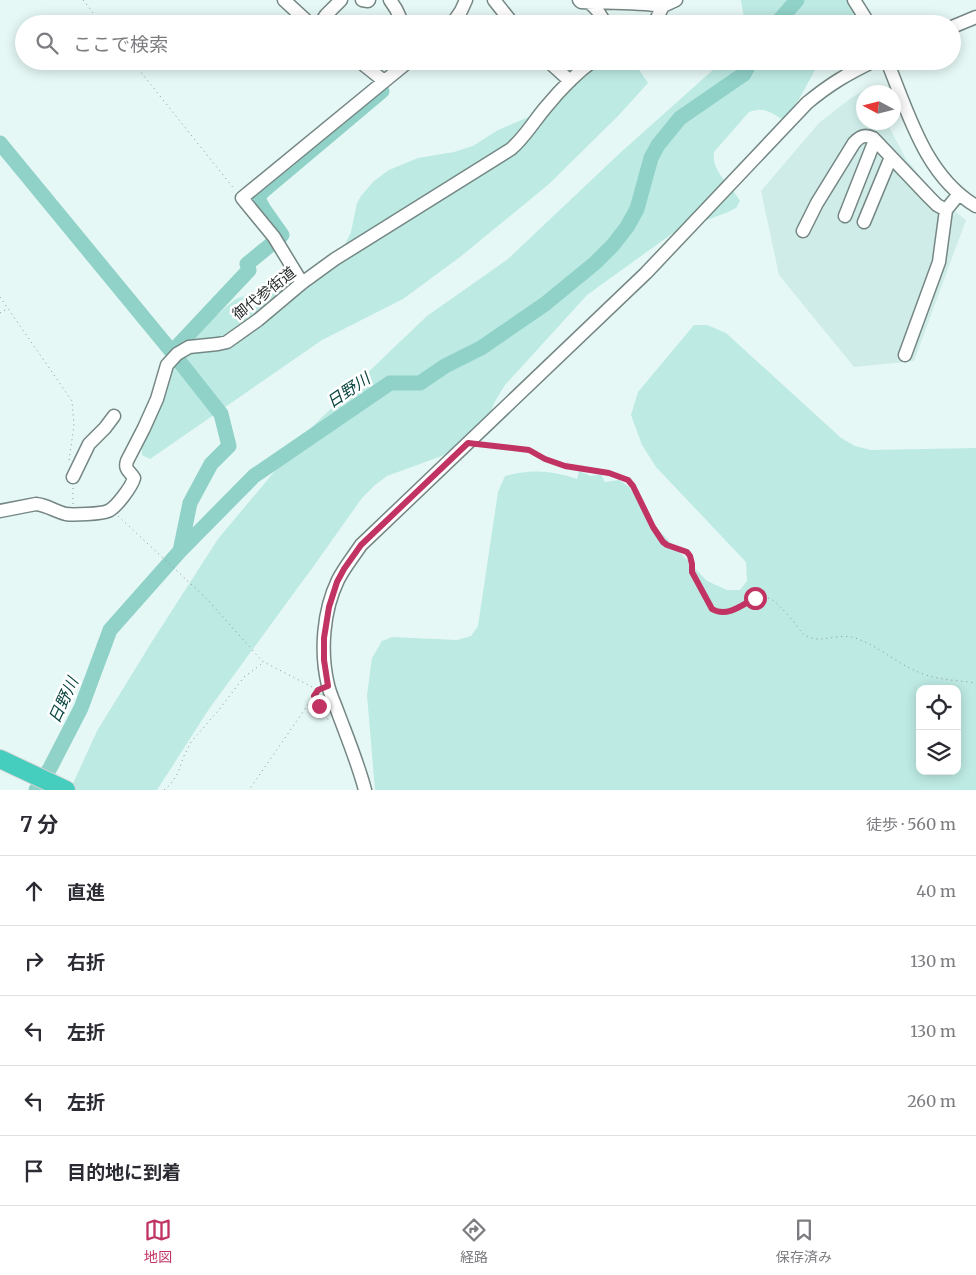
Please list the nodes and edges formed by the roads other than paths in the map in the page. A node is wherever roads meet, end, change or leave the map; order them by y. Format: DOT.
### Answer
graph roads {
  1 [pos="284,0"];
  2 [pos="341,0"];
  3 [pos="362,0"];
  4 [pos="369,0"];
  5 [pos="390,0"];
  6 [pos="466,0"];
  7 [pos="494,0"];
  8 [pos="676,0"];
  9 [pos="854,0"];
  10 [pos="584,1"];
  11 [pos="663,6"];
  12 [pos="300,15"];
  13 [pos="326,15"];
  14 [pos="399,15"];
  15 [pos="457,15"];
  16 [pos="506,15"];
  17 [pos="600,15"];
  18 [pos="658,15"];
  19 [pos="863,15"];
  20 [pos="976,16"];
  21 [pos="961,23"];
  22 [pos="370,70"];
  23 [pos="396,70"];
  24 [pos="558,70"];
  25 [pos="581,70"];
  26 [pos="854,70"];
  27 [pos="890,70"];
  28 [pos="384,81"];
  29 [pos="570,81"];
  30 [pos="875,140"];
  31 [pos="891,157"];
  32 [pos="959,194"];
  33 [pos="976,206"];
  34 [pos="946,210"];
  35 [pos="844,216"];
  36 [pos="864,222"];
  37 [pos="803,231"];
  38 [pos="302,283"];
  39 [pos="905,355"];
  40 [pos="114,416"];
  41 [pos="73,477"];
  42 [pos="0,512"];
  43 [pos="0,759"];
  44 [pos="66,790"];
  45 [pos="365,790"];
  1 -- 12 [label="street"];
  2 -- 13 [label="street"];
  3 -- 4 [label="street"];
  5 -- 14 [label="street"];
  6 -- 15 [label="street"];
  7 -- 16 [label="street"];
  8 -- 11 [label="street"];
  9 -- 19 [label="street"];
  10 -- 11 [label="street"];
  10 -- 17 [label="street"];
  11 -- 18 [label="street"];
  20 -- 21 [label="street"];
  22 -- 28 [label="street"];
  23 -- 28 [label="street"];
  24 -- 29 [label="street"];
  25 -- 29 [label="street, 御代参街道"];
  26 -- 45 [label="street"];
  27 -- 32 [label="street"];
  28 -- 38 [label="street"];
  29 -- 38 [label="street, 御代参街道"];
  30 -- 31 [label="street"];
  30 -- 35 [label="street"];
  30 -- 37 [label="street"];
  31 -- 34 [label="street"];
  31 -- 36 [label="street"];
  32 -- 33 [label="street"];
  32 -- 34 [label="street"];
  34 -- 39 [label="street"];
  38 -- 42 [label="street, 御代参街道"];
  40 -- 41 [label="street"];
  43 -- 44 [label="highway"];
}
